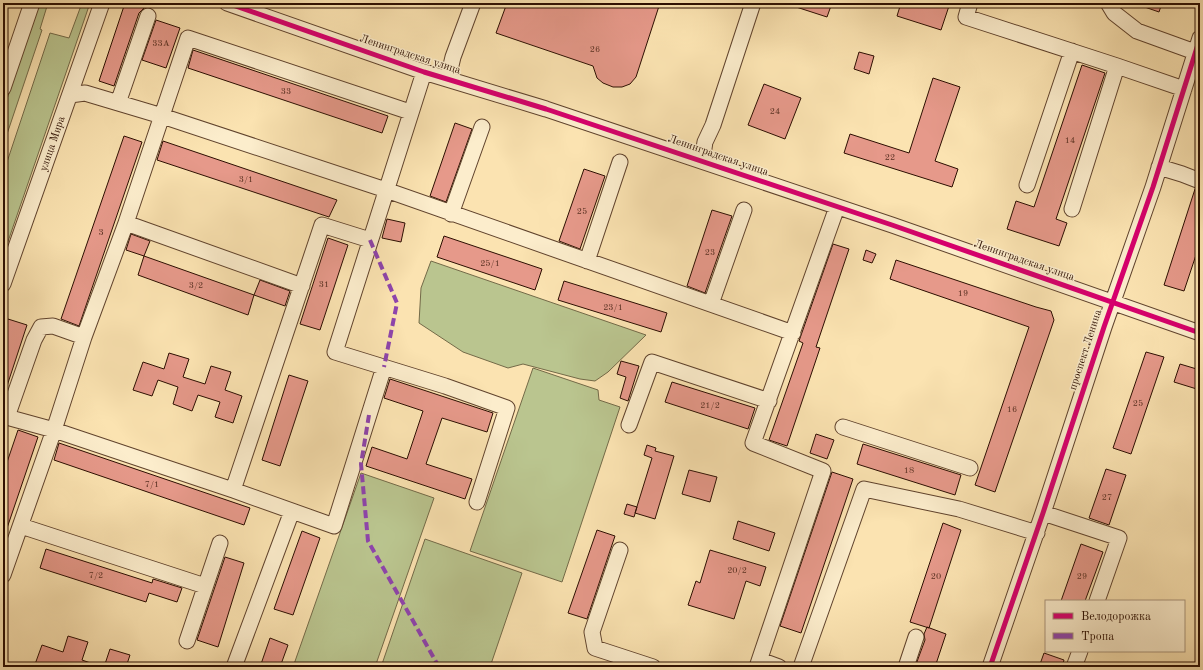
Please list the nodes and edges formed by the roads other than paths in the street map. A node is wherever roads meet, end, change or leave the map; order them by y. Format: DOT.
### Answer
graph roads {
  1 [pos="32,3"];
  2 [pos="102,3"];
  3 [pos="227,3"];
  4 [pos="473,3"];
  5 [pos="753,3"];
  6 [pos="970,3"];
  7 [pos="1108,3"];
  8 [pos="148,16"];
  9 [pos="1200,38"];
  10 [pos="1072,51"];
  11 [pos="8,57"];
  12 [pos="1195,62"];
  13 [pos="1117,66"];
  14 [pos="424,72"];
  15 [pos="448,78"];
  16 [pos="3,88"];
  17 [pos="1184,89"];
  18 [pos="70,95"];
  19 [pos="118,103"];
  20 [pos="410,112"];
  21 [pos="162,116"];
  22 [pos="482,127"];
  23 [pos="620,162"];
  24 [pos="702,162"];
  25 [pos="1159,167"];
  26 [pos="1200,181"];
  27 [pos="1027,185"];
  28 [pos="386,190"];
  29 [pos="837,207"];
  30 [pos="1072,209"];
  31 [pos="744,210"];
  32 [pos="452,214"];
  33 [pos="126,223"];
  34 [pos="370,240"];
  35 [pos="587,260"];
  36 [pos="3,284"];
  37 [pos="302,286"];
  38 [pos="1113,302"];
  39 [pos="711,304"];
  40 [pos="793,333"];
  41 [pos="1200,333"];
  42 [pos="84,338"];
  43 [pos="384,367"];
  44 [pos="769,401"];
  45 [pos="5,416"];
  46 [pos="629,425"];
  47 [pos="843,427"];
  48 [pos="54,430"];
  49 [pos="970,468"];
  50 [pos="233,490"];
  51 [pos="477,502"];
  52 [pos="292,511"];
  53 [pos="1043,513"];
  54 [pos="21,526"];
  55 [pos="1037,533"];
  56 [pos="220,543"];
  57 [pos="620,550"];
  58 [pos="3,575"];
  59 [pos="205,586"];
  60 [pos="1097,600"];
  61 [pos="916,637"];
  62 [pos="187,641"];
  63 [pos="1080,652"];
  64 [pos="759,663"];
  65 [pos="234,667"];
  66 [pos="653,667"];
  67 [pos="779,667"];
  68 [pos="801,667"];
  69 [pos="906,667"];
  70 [pos="990,667"];
  71 [pos="1074,667"];
  1 -- 11 [label="street"];
  2 -- 18 [label="street, улица Мира"];
  3 -- 14 [label="street, Ленинградская улица"];
  4 -- 15 [label="street"];
  5 -- 24 [label="street"];
  6 -- 10 [label="street"];
  7 -- 12 [label="street"];
  8 -- 19 [label="street"];
  9 -- 12 [label="street, проспект Ленина"];
  10 -- 13 [label="street"];
  10 -- 27 [label="street"];
  11 -- 16 [label="street"];
  12 -- 17 [label="street, проспект Ленина"];
  13 -- 17 [label="street"];
  13 -- 30 [label="street"];
  14 -- 15 [label="street, Ленинградская улица"];
  14 -- 20 [label="street"];
  15 -- 24 [label="street, Ленинградская улица"];
  17 -- 25 [label="street, проспект Ленина"];
  18 -- 19 [label="street"];
  18 -- 36 [label="street, улица Мира"];
  19 -- 21 [label="street"];
  20 -- 21 [label="street"];
  20 -- 28 [label="street"];
  21 -- 28 [label="street"];
  21 -- 33 [label="street"];
  22 -- 32 [label="street"];
  23 -- 35 [label="street"];
  24 -- 29 [label="street, Ленинградская улица"];
  25 -- 26 [label="street"];
  25 -- 38 [label="street, проспект Ленина"];
  28 -- 32 [label="street"];
  28 -- 34 [label="street"];
  29 -- 38 [label="street, Ленинградская улица"];
  29 -- 40 [label="street"];
  31 -- 39 [label="street"];
  32 -- 35 [label="street"];
  33 -- 37 [label="street"];
  33 -- 42 [label="street"];
  34 -- 37 [label="street"];
  34 -- 43 [label="street"];
  35 -- 39 [label="street"];
  37 -- 50 [label="street"];
  38 -- 41 [label="street, Ленинградская улица"];
  38 -- 53 [label="street, проспект Ленина"];
  39 -- 40 [label="street"];
  40 -- 44 [label="street"];
  42 -- 45 [label="street"];
  42 -- 48 [label="street"];
  43 -- 51 [label="street"];
  43 -- 52 [label="street"];
  44 -- 46 [label="street"];
  44 -- 64 [label="street"];
  45 -- 48 [label="street"];
  47 -- 49 [label="street"];
  48 -- 50 [label="street"];
  48 -- 54 [label="street"];
  50 -- 52 [label="street"];
  52 -- 65 [label="street"];
  53 -- 55 [label="street, проспект Ленина"];
  53 -- 60 [label="street"];
  54 -- 58 [label="street"];
  54 -- 59 [label="street"];
  55 -- 68 [label="street"];
  55 -- 70 [label="street, проспект Ленина"];
  56 -- 59 [label="street"];
  57 -- 66 [label="street"];
  59 -- 62 [label="street"];
  61 -- 69 [label="street"];
  63 -- 71 [label="street"];
  64 -- 67 [label="street"];
}
